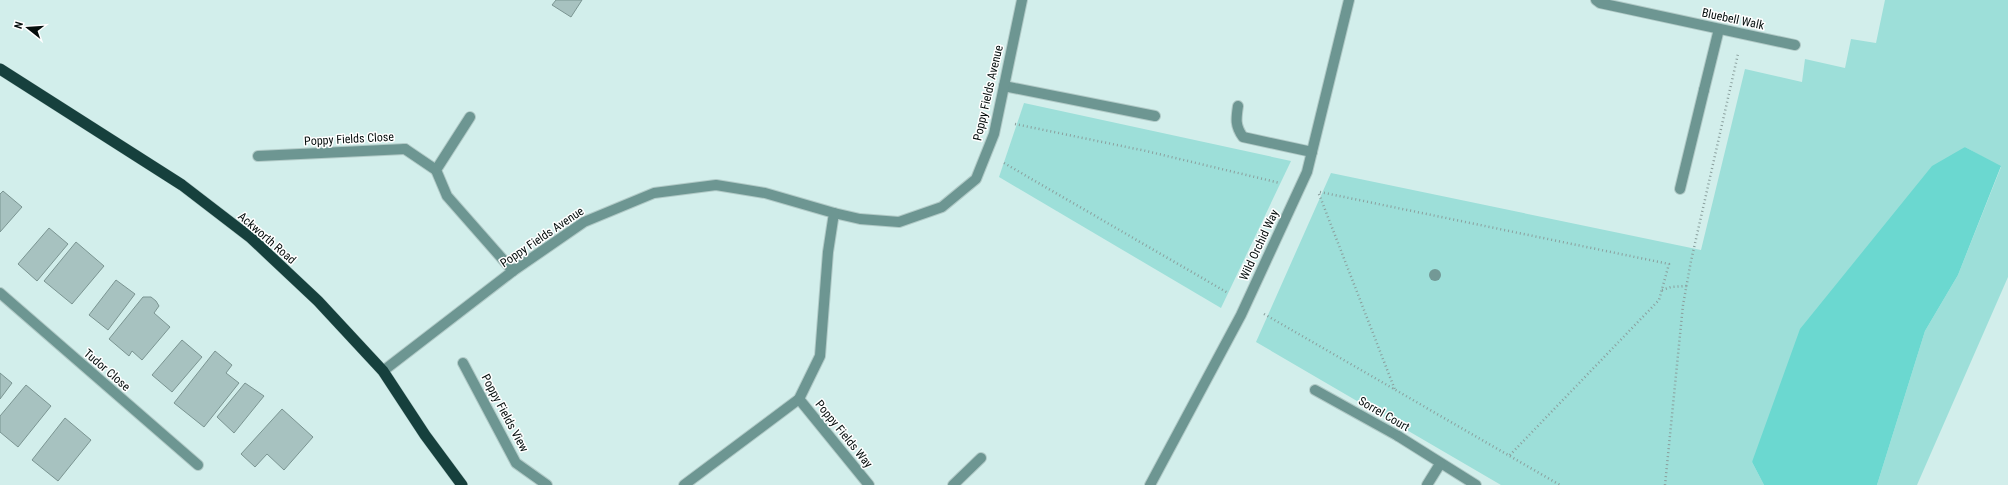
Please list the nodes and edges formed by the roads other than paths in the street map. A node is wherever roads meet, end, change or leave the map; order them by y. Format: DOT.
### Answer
graph roads {
  1 [pos="1022,0"];
  2 [pos="1349,0"];
  3 [pos="1596,0"];
  4 [pos="1719,29"];
  5 [pos="1795,45"];
  6 [pos="0,69"];
  7 [pos="1004,86"];
  8 [pos="1238,106"];
  9 [pos="1155,116"];
  10 [pos="470,117"];
  11 [pos="1312,152"];
  12 [pos="258,156"];
  13 [pos="436,170"];
  14 [pos="1680,189"];
  15 [pos="834,213"];
  16 [pos="513,271"];
  17 [pos="0,293"];
  18 [pos="463,363"];
  19 [pos="383,371"];
  20 [pos="1315,390"];
  21 [pos="798,400"];
  22 [pos="981,458"];
  23 [pos="1440,464"];
  24 [pos="198,466"];
  25 [pos="462,485"];
  26 [pos="547,485"];
  27 [pos="684,485"];
  28 [pos="868,485"];
  29 [pos="953,485"];
  30 [pos="1150,485"];
  31 [pos="1427,485"];
  32 [pos="1476,485"];
  1 -- 7 [label="street, Poppy Fields Avenue"];
  2 -- 11 [label="street, Wild Orchid Way"];
  3 -- 4 [label="street, Bluebell Walk"];
  4 -- 5 [label="street, Bluebell Walk"];
  4 -- 14 [label="street"];
  6 -- 19 [label="highway, Ackworth Road"];
  7 -- 9 [label="street"];
  7 -- 15 [label="street, Poppy Fields Avenue"];
  8 -- 11 [label="street"];
  10 -- 13 [label="street"];
  11 -- 30 [label="street, Wild Orchid Way"];
  12 -- 13 [label="street, Poppy Fields Close"];
  13 -- 16 [label="street"];
  15 -- 16 [label="street, Poppy Fields Avenue"];
  15 -- 21 [label="street"];
  16 -- 19 [label="street, Poppy Fields Avenue"];
  17 -- 24 [label="street, Tudor Close"];
  18 -- 26 [label="street, Poppy Fields View"];
  19 -- 25 [label="highway, Ackworth Road"];
  20 -- 23 [label="street, Sorrel Court"];
  21 -- 27 [label="street"];
  21 -- 28 [label="street, Poppy Fields Way"];
  22 -- 29 [label="street"];
  23 -- 31 [label="street"];
  23 -- 32 [label="street, Sorrel Court"];
}
